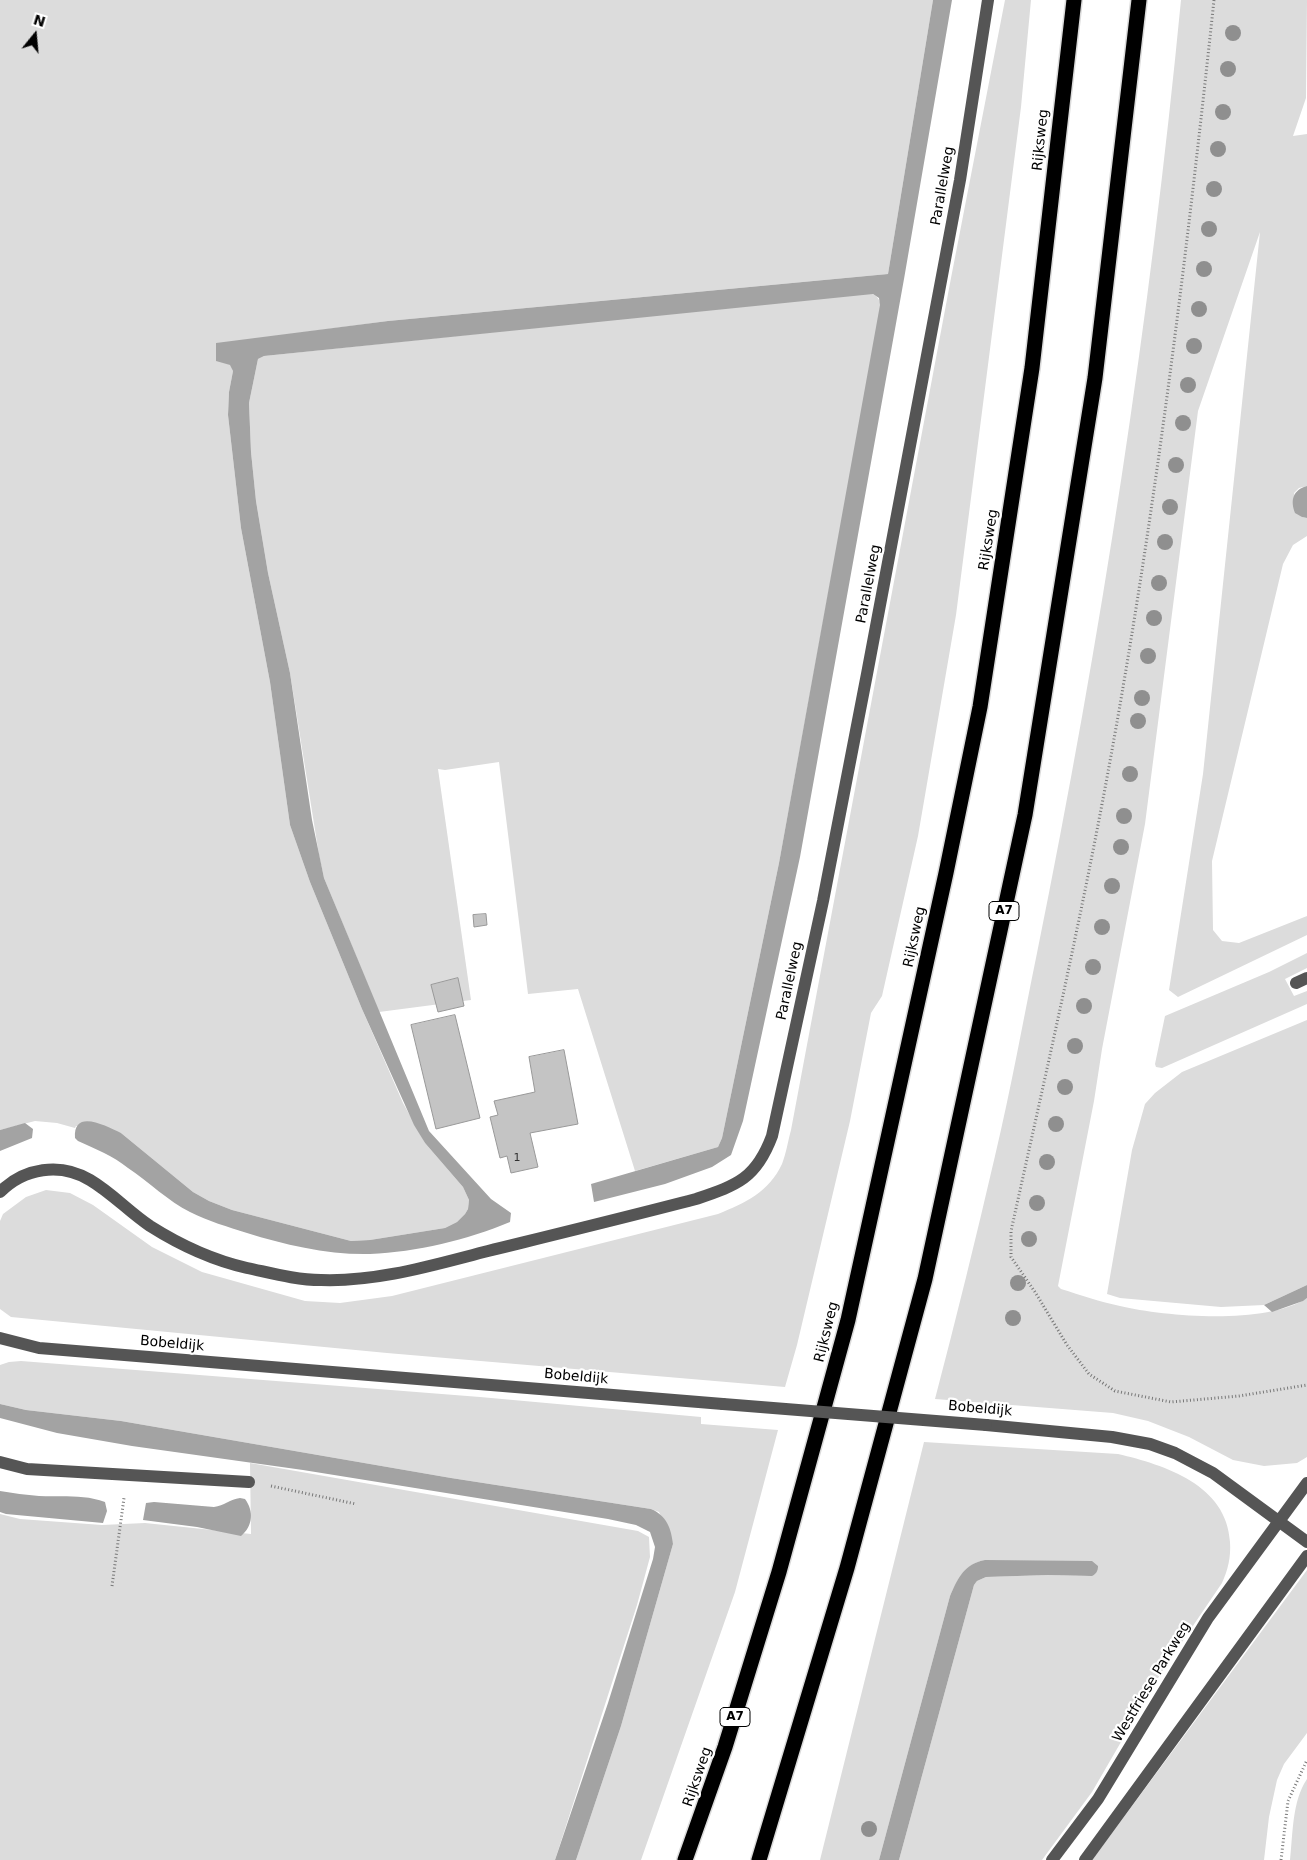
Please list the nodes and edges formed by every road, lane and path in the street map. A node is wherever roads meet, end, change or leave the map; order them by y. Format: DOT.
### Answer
graph roads {
  1 [pos="988,0"];
  2 [pos="1074,0"];
  3 [pos="1139,0"];
  4 [pos="1214,0"];
  5 [pos="0,1192"];
  6 [pos="0,1338"];
  7 [pos="1307,1385"];
  8 [pos="0,1462"];
  9 [pos="249,1482"];
  10 [pos="1307,1483"];
  11 [pos="356,1504"];
  12 [pos="123,1516"];
  13 [pos="1279,1521"];
  14 [pos="1307,1542"];
  15 [pos="1307,1556"];
  16 [pos="112,1586"];
  17 [pos="1307,1760"];
  18 [pos="685,1860"];
  19 [pos="759,1860"];
  20 [pos="1052,1860"];
  21 [pos="1085,1860"];
  22 [pos="1281,1860"];
  1 -- 5 [label="street, Parallelweg"];
  2 -- 18 [label="highway, Rijksweg / A7"];
  3 -- 19 [label="highway, A7"];
  4 -- 7 [label="path"];
  6 -- 13 [label="street, Bobeldijk, bridge"];
  8 -- 9 [label="street"];
  9 -- 11 [label="path"];
  10 -- 13 [label="street, Westfriese Parkweg"];
  12 -- 16 [label="path"];
  13 -- 14 [label="street, Bobeldijk"];
  13 -- 20 [label="street, Westfriese Parkweg"];
  15 -- 21 [label="street"];
  17 -- 22 [label="path"];
}
